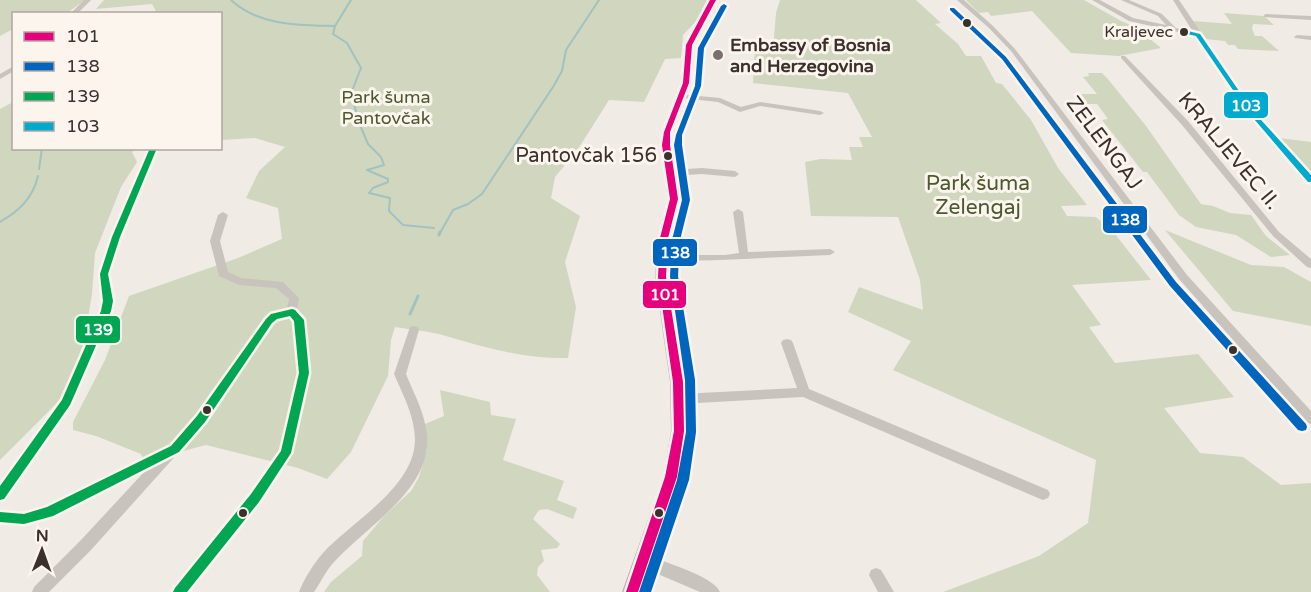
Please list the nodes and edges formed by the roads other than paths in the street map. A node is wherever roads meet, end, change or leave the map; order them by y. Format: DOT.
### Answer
graph roads {
  1 [pos="88,0"];
  2 [pos="713,0"];
  3 [pos="960,0"];
  4 [pos="1095,0"];
  5 [pos="1124,0"];
  6 [pos="1176,0"];
  7 [pos="76,12"];
  8 [pos="1266,16"];
  9 [pos="1311,18"];
  10 [pos="1174,28"];
  11 [pos="1198,34"];
  12 [pos="1297,37"];
  13 [pos="1311,38"];
  14 [pos="1123,57"];
  15 [pos="681,96"];
  16 [pos="820,113"];
  17 [pos="153,150"];
  18 [pos="671,173"];
  19 [pos="735,174"];
  20 [pos="1311,180"];
  21 [pos="738,212"];
  22 [pos="223,215"];
  23 [pos="830,252"];
  24 [pos="744,255"];
  25 [pos="661,258"];
  26 [pos="1311,265"];
  27 [pos="292,312"];
  28 [pos="414,330"];
  29 [pos="788,343"];
  30 [pos="804,392"];
  31 [pos="680,399"];
  32 [pos="1311,419"];
  33 [pos="175,449"];
  34 [pos="1043,494"];
  35 [pos="0,495"];
  36 [pos="0,517"];
  37 [pos="644,561"];
  38 [pos="876,575"];
  39 [pos="39,592"];
  40 [pos="179,592"];
  41 [pos="306,592"];
  42 [pos="632,592"];
  43 [pos="712,592"];
  44 [pos="887,592"];
  1 -- 7 [label="street"];
  2 -- 15 [label="main road"];
  3 -- 32 [label="street, ZELENGAJ"];
  4 -- 10 [label="street"];
  5 -- 10 [label="street"];
  6 -- 11 [label="street"];
  8 -- 9 [label="street"];
  10 -- 11 [label="street"];
  11 -- 20 [label="street"];
  12 -- 13 [label="street"];
  14 -- 26 [label="street, KRALJEVEC II."];
  15 -- 16 [label="street"];
  15 -- 18 [label="main road"];
  17 -- 35 [label="street"];
  18 -- 19 [label="street"];
  18 -- 25 [label="main road"];
  21 -- 24 [label="street"];
  22 -- 27 [label="street"];
  23 -- 24 [label="street"];
  24 -- 25 [label="street"];
  25 -- 31 [label="main road"];
  27 -- 33 [label="street"];
  27 -- 40 [label="street"];
  28 -- 41 [label="street"];
  29 -- 30 [label="street"];
  30 -- 31 [label="street"];
  30 -- 34 [label="street"];
  31 -- 37 [label="main road"];
  33 -- 36 [label="street"];
  33 -- 39 [label="street"];
  37 -- 42 [label="main road"];
  37 -- 43 [label="street"];
  38 -- 44 [label="street"];
}
